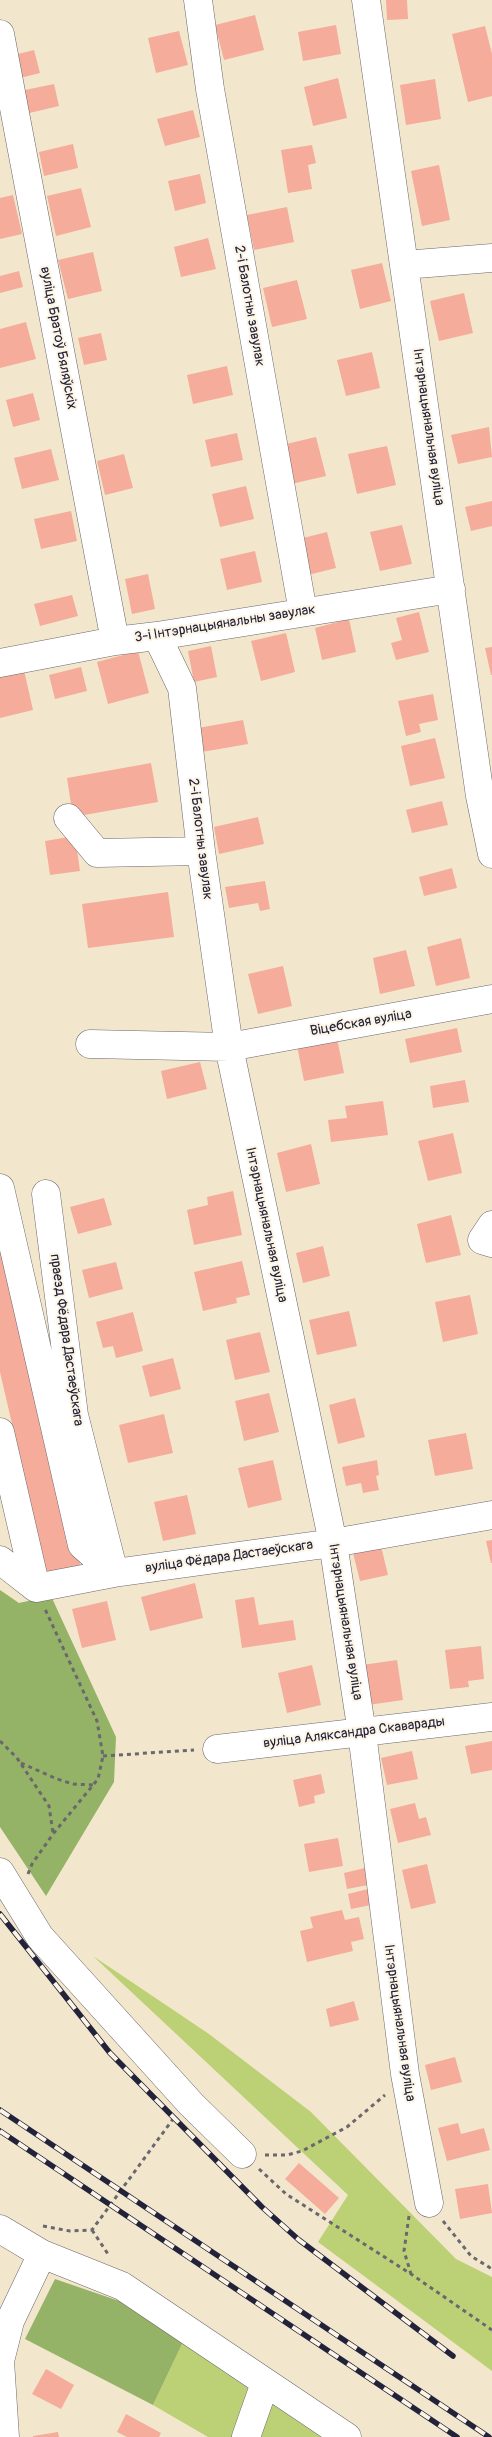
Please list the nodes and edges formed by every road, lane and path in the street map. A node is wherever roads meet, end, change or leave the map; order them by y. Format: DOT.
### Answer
graph roads {
  1 [pos="198,0"];
  2 [pos="366,0"];
  3 [pos="0,34"];
  4 [pos="492,258"];
  5 [pos="404,265"];
  6 [pos="451,589"];
  7 [pos="303,612"];
  8 [pos="157,636"];
  9 [pos="115,641"];
  10 [pos="0,663"];
  11 [pos="68,818"];
  12 [pos="201,851"];
  13 [pos="492,854"];
  14 [pos="492,999"];
  15 [pos="90,1044"];
  16 [pos="229,1046"];
  17 [pos="0,1188"];
  18 [pos="46,1194"];
  19 [pos="492,1224"];
  20 [pos="492,1243"];
  21 [pos="0,1432"];
  22 [pos="492,1515"];
  23 [pos="333,1543"];
  24 [pos="0,1560"];
  25 [pos="114,1573"];
  26 [pos="36,1588"];
  27 [pos="492,1717"];
  28 [pos="362,1733"];
  29 [pos="0,1741"];
  30 [pos="217,1749"];
  31 [pos="103,1756"];
  32 [pos="20,1763"];
  33 [pos="94,1785"];
  34 [pos="53,1834"];
  35 [pos="0,1872"];
  36 [pos="19,1903"];
  37 [pos="405,2074"];
  38 [pos="158,2139"];
  39 [pos="242,2154"];
  40 [pos="419,2208"];
  41 [pos="0,2229"];
  42 [pos="77,2230"];
  43 [pos="42,2254"];
  44 [pos="492,2269"];
  45 [pos="411,2274"];
  46 [pos="492,2330"];
  47 [pos="265,2383"];
  48 [pos="5,2437"];
  49 [pos="246,2437"];
  50 [pos="347,2437"];
  1 -- 7 [label="street, 2-і Балотны завулак"];
  2 -- 5 [label="street, Інтэрнацыянальная вуліца"];
  3 -- 9 [label="street, вуліца Братоў Бяляўскіх"];
  4 -- 5 [label="street"];
  5 -- 6 [label="street, Інтэрнацыянальная вуліца"];
  6 -- 7 [label="street, 3-і Інтэрнацыянальны завулак"];
  6 -- 13 [label="street, Інтэрнацыянальная вуліца"];
  7 -- 8 [label="street, 3-і Інтэрнацыянальны завулак"];
  8 -- 9 [label="street, 3-і Інтэрнацыянальны завулак"];
  8 -- 12 [label="street, 2-і Балотны завулак"];
  9 -- 10 [label="street, 3-і Інтэрнацыянальны завулак"];
  11 -- 12 [label="street"];
  12 -- 16 [label="street, 2-і Балотны завулак"];
  14 -- 16 [label="street, Віцебская вуліца"];
  15 -- 16 [label="street, Віцебская вуліца"];
  16 -- 23 [label="street, Інтэрнацыянальная вуліца"];
  17 -- 25 [label="street"];
  18 -- 25 [label="street, праезд Фёдара Дастаеўскага"];
  19 -- 20 [label="street"];
  21 -- 26 [label="street"];
  22 -- 23 [label="street, вуліца Фёдара Дастаеўскага"];
  23 -- 25 [label="street, вуліца Фёдара Дастаеўскага"];
  23 -- 28 [label="street, Інтэрнацыянальная вуліца"];
  24 -- 26 [label="street"];
  25 -- 26 [label="street, вуліца Фёдара Дастаеўскага"];
  26 -- 31 [label="path"];
  27 -- 28 [label="street, вуліца Аляксандра Скаварады"];
  28 -- 30 [label="street, вуліца Аляксандра Скаварады"];
  28 -- 37 [label="street, Інтэрнацыянальная вуліца"];
  29 -- 32 [label="path"];
  30 -- 31 [label="path"];
  31 -- 33 [label="path"];
  32 -- 33 [label="path"];
  32 -- 34 [label="path"];
  33 -- 34 [label="path"];
  34 -- 36 [label="path"];
  35 -- 36 [label="street"];
  36 -- 39 [label="street"];
  37 -- 39 [label="path"];
  37 -- 40 [label="street, Інтэрнацыянальная вуліца"];
  38 -- 42 [label="path"];
  39 -- 45 [label="path"];
  40 -- 44 [label="path"];
  40 -- 45 [label="path"];
  41 -- 43 [label="street"];
  43 -- 47 [label="street"];
  43 -- 48 [label="street"];
  45 -- 46 [label="path"];
  47 -- 49 [label="street"];
  47 -- 50 [label="street"];
}
